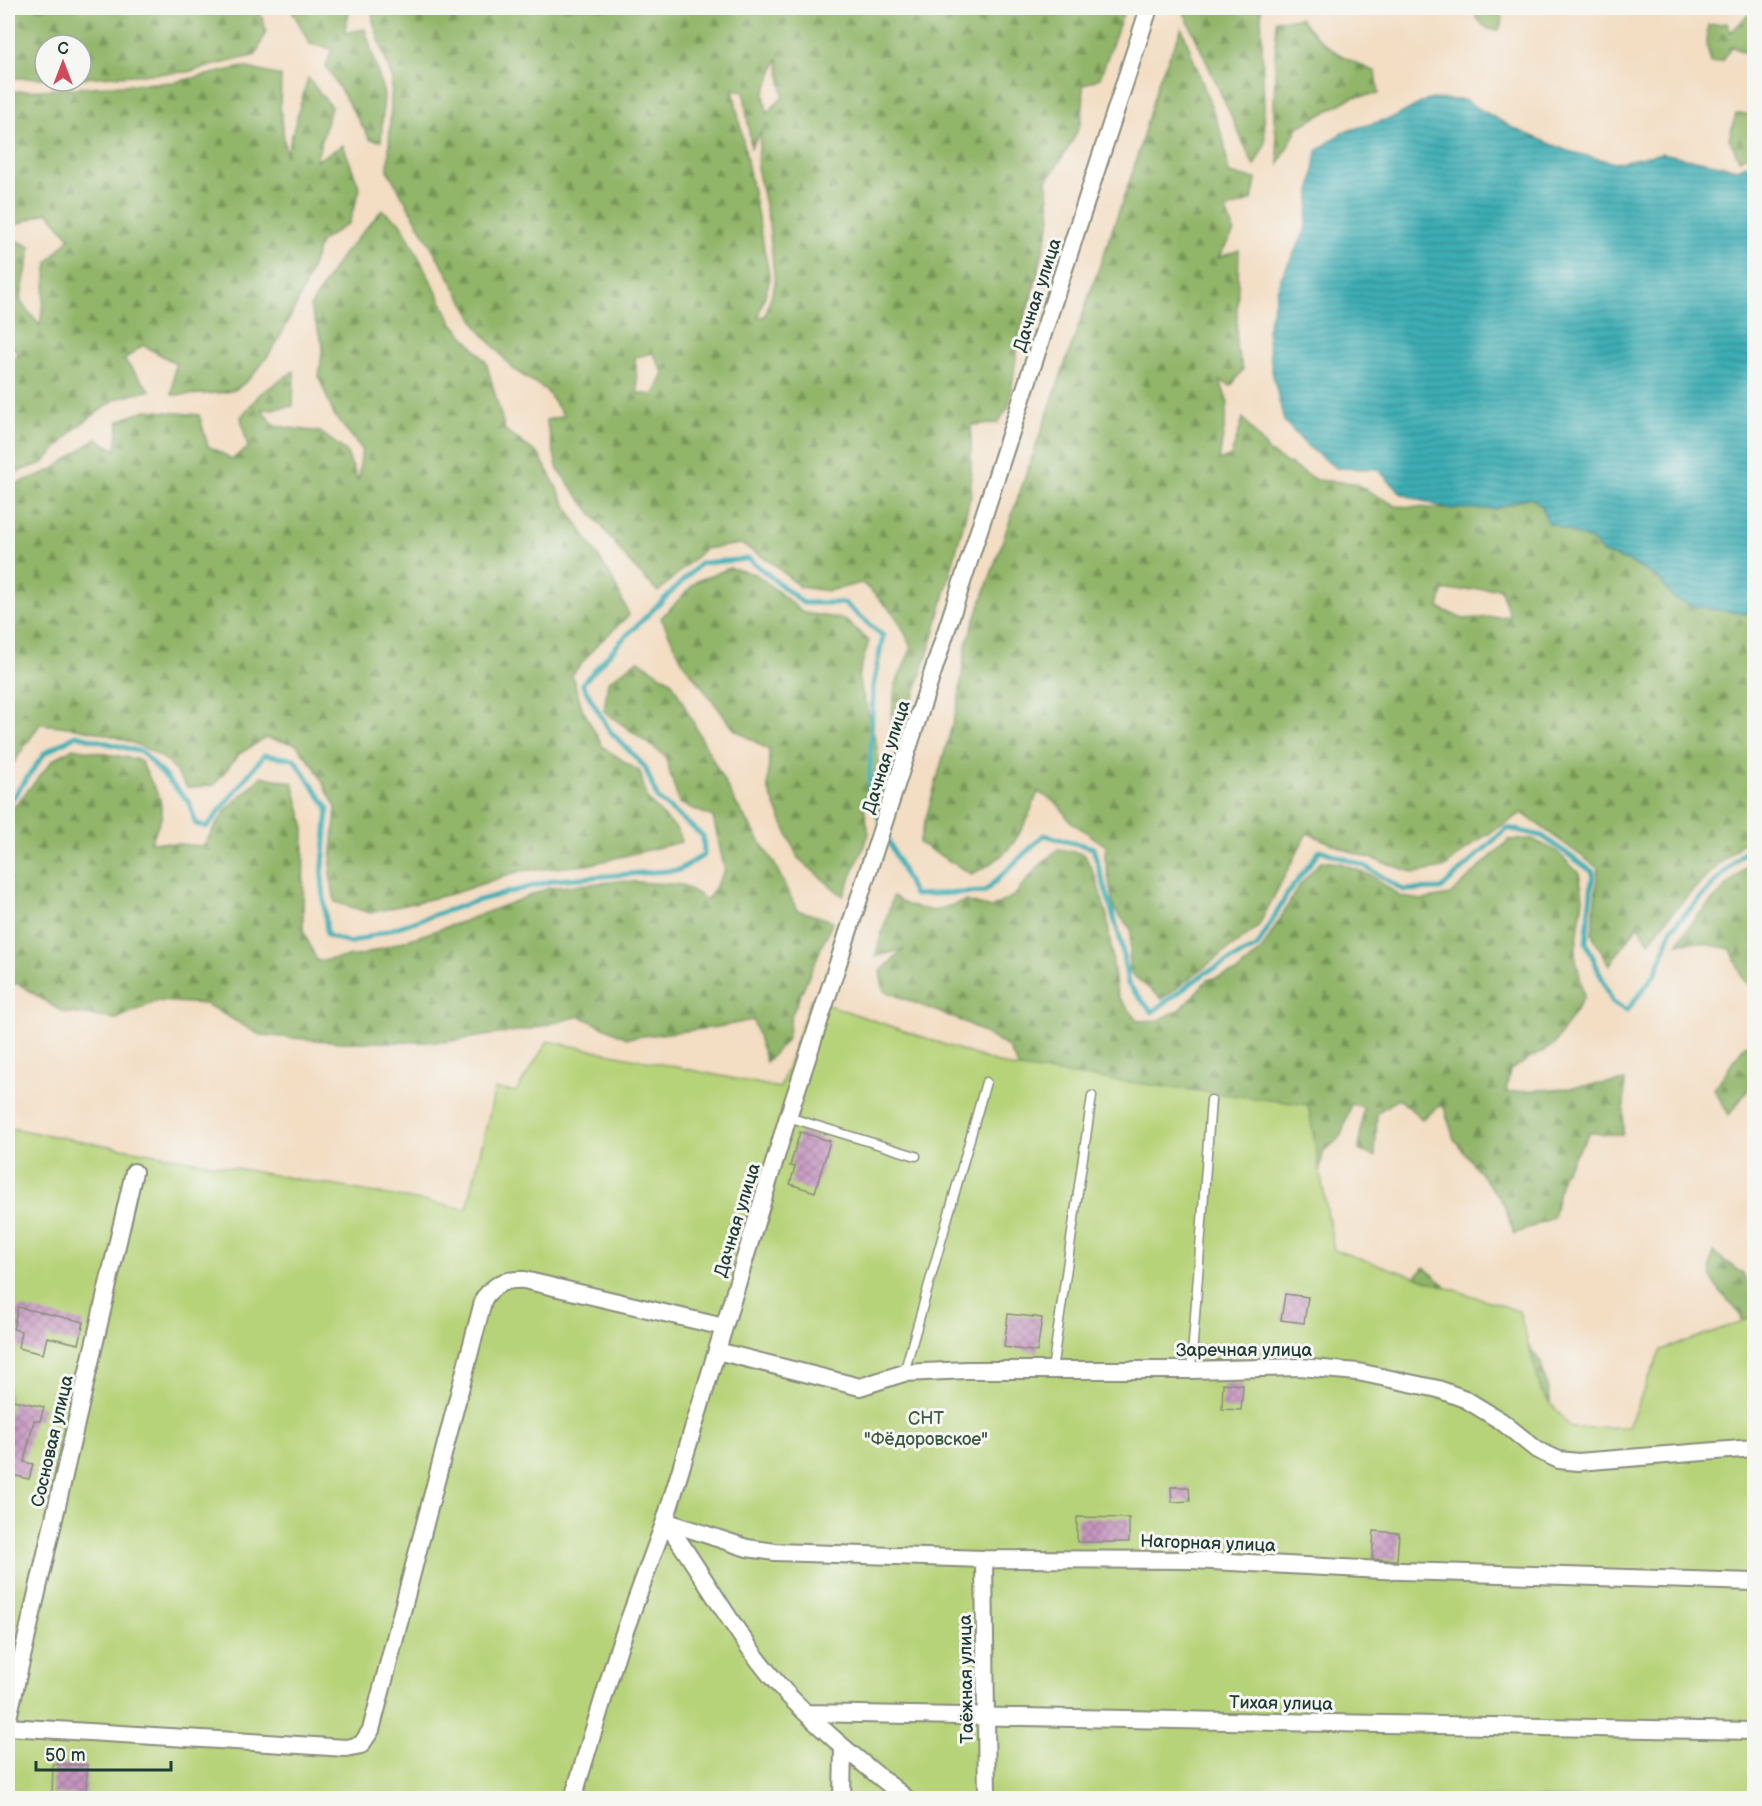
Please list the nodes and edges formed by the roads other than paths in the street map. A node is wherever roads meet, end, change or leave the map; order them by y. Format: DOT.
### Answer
graph roads {
  1 [pos="1149,8"];
  2 [pos="986,1082"];
  3 [pos="1092,1096"];
  4 [pos="1211,1100"];
  5 [pos="789,1117"];
  6 [pos="916,1156"];
  7 [pos="134,1172"];
  8 [pos="724,1327"];
  9 [pos="717,1351"];
  10 [pos="1052,1370"];
  11 [pos="1191,1370"];
  12 [pos="904,1373"];
  13 [pos="1755,1448"];
  14 [pos="665,1521"];
  15 [pos="984,1559"];
  16 [pos="1755,1582"];
  17 [pos="807,1713"];
  18 [pos="985,1717"];
  19 [pos="8,1718"];
  20 [pos="8,1727"];
  21 [pos="1755,1731"];
  22 [pos="843,1747"];
  23 [pos="573,1798"];
  24 [pos="842,1798"];
  25 [pos="906,1798"];
  26 [pos="987,1798"];
  1 -- 5 [label="street, Дачная улица"];
  2 -- 12 [label="lane"];
  3 -- 10 [label="lane"];
  4 -- 11 [label="lane"];
  5 -- 6 [label="lane"];
  5 -- 8 [label="street, Дачная улица"];
  7 -- 19 [label="street, Сосновая улица"];
  8 -- 9 [label="street, Дачная улица"];
  8 -- 20 [label="street"];
  9 -- 12 [label="street, Заречная улица"];
  9 -- 14 [label="street, Дачная улица"];
  10 -- 11 [label="street, Заречная улица"];
  10 -- 12 [label="street, Заречная улица"];
  11 -- 13 [label="street, Заречная улица"];
  14 -- 15 [label="street, Нагорная улица"];
  14 -- 17 [label="street"];
  14 -- 23 [label="street, Дачная улица"];
  15 -- 16 [label="street, Нагорная улица"];
  15 -- 18 [label="street, Таёжная улица"];
  17 -- 18 [label="street, Тихая улица"];
  17 -- 22 [label="street"];
  18 -- 21 [label="street, Тихая улица"];
  18 -- 26 [label="street, Таёжная улица"];
  22 -- 24 [label="street"];
  22 -- 25 [label="street"];
}
